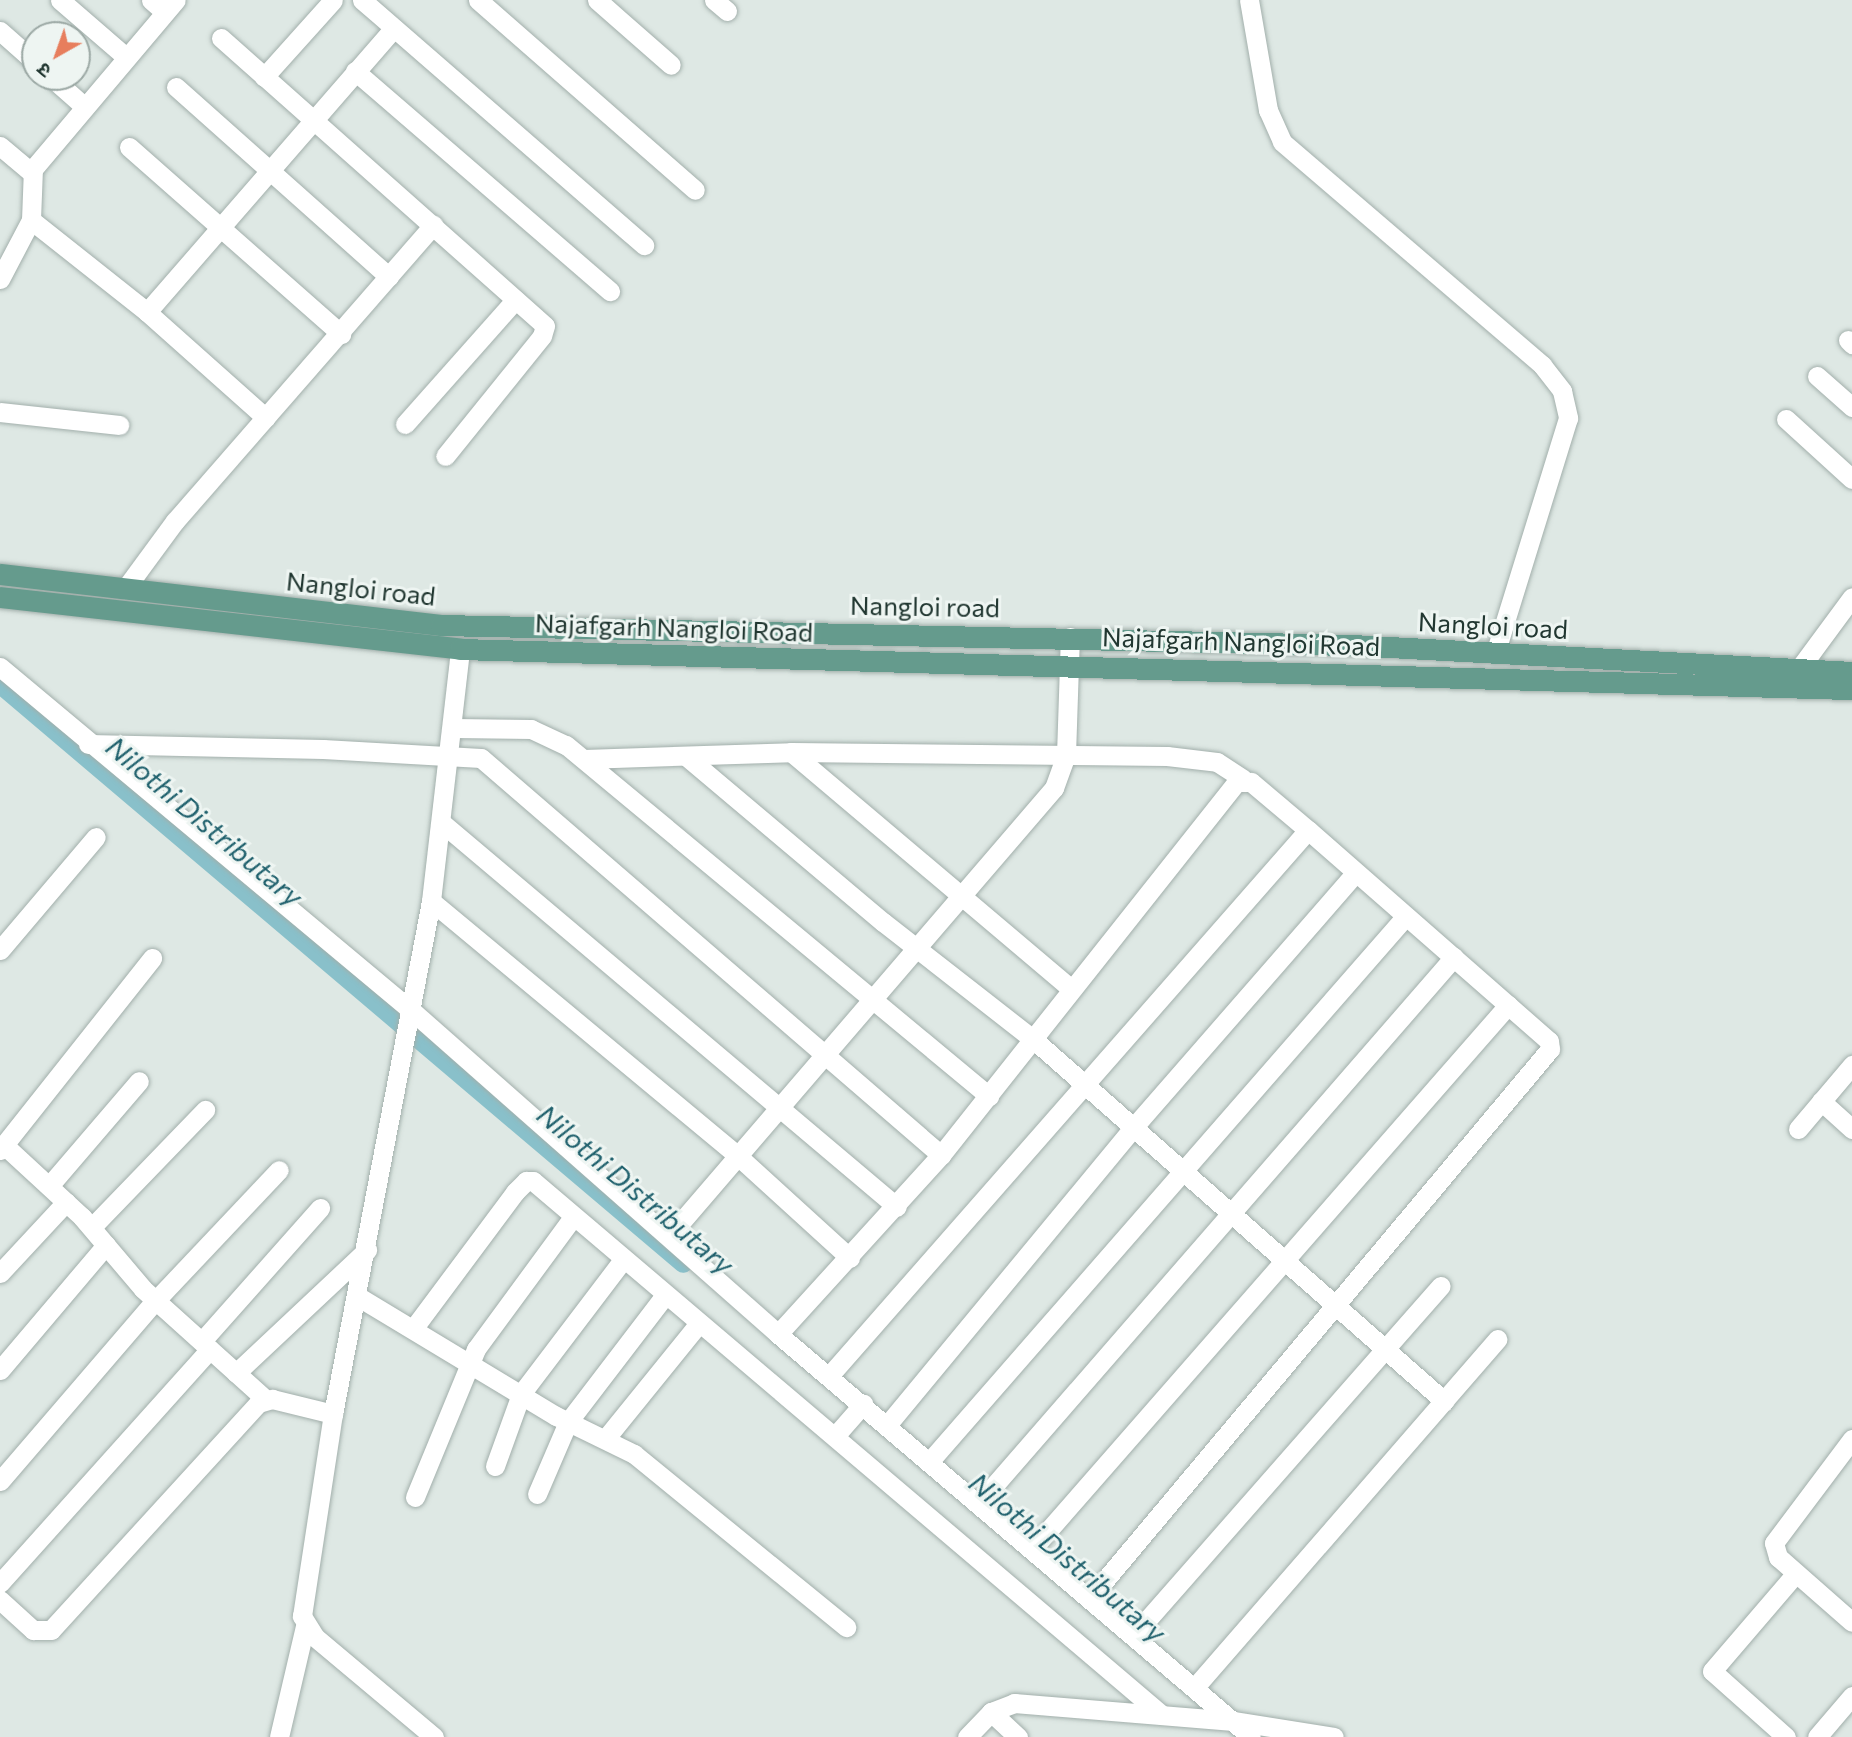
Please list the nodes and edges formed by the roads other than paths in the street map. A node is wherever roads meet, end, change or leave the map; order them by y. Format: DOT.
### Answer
graph roads {
  1 [pos="60,0"];
  2 [pos="333,0"];
  3 [pos="362,0"];
  4 [pos="478,0"];
  5 [pos="597,0"];
  6 [pos="1250,0"];
  7 [pos="164,4"];
  8 [pos="394,28"];
  9 [pos="0,31"];
  10 [pos="221,38"];
  11 [pos="21,50"];
  12 [pos="126,57"];
  13 [pos="671,65"];
  14 [pos="355,71"];
  15 [pos="264,77"];
  16 [pos="176,87"];
  17 [pos="67,91"];
  18 [pos="85,107"];
  19 [pos="313,120"];
  20 [pos="0,146"];
  21 [pos="129,147"];
  22 [pos="269,171"];
  23 [pos="31,172"];
  24 [pos="695,190"];
  25 [pos="31,220"];
  26 [pos="433,225"];
  27 [pos="220,228"];
  28 [pos="645,246"];
  29 [pos="389,277"];
  30 [pos="0,279"];
  31 [pos="610,291"];
  32 [pos="515,300"];
  33 [pos="147,312"];
  34 [pos="341,334"];
  35 [pos="1817,376"];
  36 [pos="1852,407"];
  37 [pos="0,412"];
  38 [pos="266,418"];
  39 [pos="1786,419"];
  40 [pos="405,424"];
  41 [pos="119,425"];
  42 [pos="445,456"];
  43 [pos="1852,479"];
  44 [pos="0,574"];
  45 [pos="125,589"];
  46 [pos="0,597"];
  47 [pos="1852,597"];
  48 [pos="412,622"];
  49 [pos="1070,638"];
  50 [pos="409,643"];
  51 [pos="460,649"];
  52 [pos="1495,654"];
  53 [pos="1069,663"];
  54 [pos="0,667"];
  55 [pos="1852,672"];
  56 [pos="1799,679"];
  57 [pos="1852,689"];
  58 [pos="454,728"];
  59 [pos="88,744"];
  60 [pos="791,752"];
  61 [pos="1066,755"];
  62 [pos="450,757"];
  63 [pos="687,757"];
  64 [pos="584,760"];
  65 [pos="1243,779"];
  66 [pos="442,823"];
  67 [pos="1308,830"];
  68 [pos="96,837"];
  69 [pos="1355,873"];
  70 [pos="962,898"];
  71 [pos="431,901"];
  72 [pos="1404,918"];
  73 [pos="0,950"];
  74 [pos="918,950"];
  75 [pos="1454,957"];
  76 [pos="152,958"];
  77 [pos="1071,989"];
  78 [pos="872,1003"];
  79 [pos="1508,1004"];
  80 [pos="412,1012"];
  81 [pos="1033,1039"];
  82 [pos="826,1056"];
  83 [pos="1852,1065"];
  84 [pos="139,1081"];
  85 [pos="1085,1084"];
  86 [pos="989,1096"];
  87 [pos="1821,1101"];
  88 [pos="782,1107"];
  89 [pos="205,1110"];
  90 [pos="1132,1129"];
  91 [pos="1798,1129"];
  92 [pos="1852,1129"];
  93 [pos="2,1148"];
  94 [pos="941,1156"];
  95 [pos="739,1157"];
  96 [pos="279,1170"];
  97 [pos="1181,1172"];
  98 [pos="49,1186"];
  99 [pos="66,1202"];
  100 [pos="897,1207"];
  101 [pos="320,1208"];
  102 [pos="1228,1213"];
  103 [pos="573,1217"];
  104 [pos="92,1227"];
  105 [pos="669,1236"];
  106 [pos="106,1245"];
  107 [pos="367,1250"];
  108 [pos="850,1258"];
  109 [pos="1283,1260"];
  110 [pos="622,1261"];
  111 [pos="0,1273"];
  112 [pos="1441,1286"];
  113 [pos="665,1295"];
  114 [pos="357,1296"];
  115 [pos="155,1301"];
  116 [pos="1336,1305"];
  117 [pos="699,1323"];
  118 [pos="413,1328"];
  119 [pos="778,1334"];
  120 [pos="1497,1339"];
  121 [pos="206,1345"];
  122 [pos="1385,1348"];
  123 [pos="469,1362"];
  124 [pos="0,1370"];
  125 [pos="236,1373"];
  126 [pos="829,1376"];
  127 [pos="521,1394"];
  128 [pos="265,1399"];
  129 [pos="1444,1401"];
  130 [pos="860,1407"];
  131 [pos="333,1414"];
  132 [pos="568,1422"];
  133 [pos="888,1424"];
  134 [pos="838,1433"];
  135 [pos="606,1438"];
  136 [pos="1852,1439"];
  137 [pos="929,1462"];
  138 [pos="495,1466"];
  139 [pos="0,1480"];
  140 [pos="537,1494"];
  141 [pos="415,1497"];
  142 [pos="978,1504"];
  143 [pos="1032,1549"];
  144 [pos="1795,1574"];
  145 [pos="0,1583"];
  146 [pos="1090,1598"];
  147 [pos="0,1600"];
  148 [pos="1849,1612"];
  149 [pos="305,1626"];
  150 [pos="846,1627"];
  151 [pos="1133,1636"];
  152 [pos="1195,1687"];
  153 [pos="1852,1696"];
  154 [pos="991,1712"];
  155 [pos="1162,1715"];
  156 [pos="1233,1721"];
  157 [pos="1202,1724"];
  158 [pos="279,1737"];
  159 [pos="434,1737"];
  160 [pos="967,1737"];
  161 [pos="1018,1737"];
  162 [pos="1251,1737"];
  163 [pos="1334,1737"];
  164 [pos="1786,1737"];
  165 [pos="1817,1737"];
  1 -- 12 [label="street"];
  2 -- 15 [label="street"];
  3 -- 8 [label="street"];
  4 -- 24 [label="street"];
  5 -- 13 [label="street"];
  6 -- 52 [label="street"];
  7 -- 12 [label="street"];
  8 -- 14 [label="street"];
  8 -- 28 [label="street"];
  9 -- 11 [label="street"];
  10 -- 15 [label="street"];
  12 -- 18 [label="street"];
  14 -- 19 [label="street"];
  14 -- 31 [label="street"];
  15 -- 19 [label="street"];
  16 -- 22 [label="street"];
  17 -- 18 [label="street"];
  18 -- 23 [label="street"];
  19 -- 22 [label="street"];
  19 -- 26 [label="street"];
  20 -- 23 [label="street"];
  21 -- 27 [label="street"];
  22 -- 27 [label="street"];
  22 -- 29 [label="street"];
  23 -- 25 [label="street"];
  25 -- 30 [label="street"];
  25 -- 33 [label="street"];
  26 -- 29 [label="street"];
  26 -- 32 [label="street"];
  27 -- 33 [label="street"];
  27 -- 34 [label="street"];
  29 -- 34 [label="street"];
  32 -- 40 [label="street"];
  32 -- 42 [label="street"];
  33 -- 38 [label="street"];
  34 -- 38 [label="street"];
  35 -- 36 [label="street"];
  37 -- 41 [label="street"];
  38 -- 45 [label="street"];
  39 -- 43 [label="street"];
  44 -- 45 [label="main road, Nangloi road"];
  45 -- 48 [label="main road, Nangloi road"];
  46 -- 50 [label="main road, Najafgarh Nangloi Road"];
  47 -- 56 [label="street"];
  48 -- 49 [label="main road, Nangloi road"];
  48 -- 50 [label="main road"];
  49 -- 52 [label="main road, Nangloi road"];
  49 -- 53 [label="street"];
  50 -- 51 [label="main road, Najafgarh Nangloi Road"];
  51 -- 53 [label="main road, Najafgarh Nangloi Road"];
  51 -- 58 [label="street"];
  52 -- 56 [label="main road, Nangloi road"];
  53 -- 56 [label="main road, Najafgarh Nangloi Road"];
  53 -- 61 [label="street"];
  54 -- 59 [label="street"];
  55 -- 56 [label="main road, Nangloi road"];
  56 -- 57 [label="main road, Najafgarh Nangloi Road"];
  58 -- 62 [label="street"];
  58 -- 64 [label="street"];
  59 -- 62 [label="street"];
  59 -- 80 [label="street"];
  60 -- 61 [label="street"];
  60 -- 63 [label="street"];
  60 -- 70 [label="street"];
  61 -- 65 [label="street"];
  61 -- 70 [label="street"];
  62 -- 66 [label="street"];
  62 -- 82 [label="street"];
  63 -- 64 [label="street"];
  63 -- 74 [label="street"];
  64 -- 78 [label="street"];
  65 -- 67 [label="street"];
  65 -- 77 [label="street"];
  66 -- 71 [label="street"];
  66 -- 88 [label="street"];
  67 -- 69 [label="street"];
  67 -- 85 [label="street"];
  68 -- 73 [label="street"];
  69 -- 72 [label="street"];
  69 -- 90 [label="street"];
  70 -- 74 [label="street"];
  70 -- 77 [label="street"];
  71 -- 80 [label="street"];
  71 -- 95 [label="street"];
  72 -- 75 [label="street"];
  72 -- 97 [label="street"];
  74 -- 78 [label="street"];
  74 -- 81 [label="street"];
  75 -- 79 [label="street"];
  75 -- 102 [label="street"];
  76 -- 93 [label="street"];
  77 -- 81 [label="street"];
  78 -- 82 [label="street"];
  78 -- 86 [label="street"];
  79 -- 109 [label="street"];
  79 -- 116 [label="street"];
  80 -- 105 [label="street"];
  80 -- 107 [label="street"];
  81 -- 85 [label="street"];
  81 -- 86 [label="street"];
  82 -- 88 [label="street"];
  82 -- 94 [label="street"];
  83 -- 87 [label="street"];
  84 -- 98 [label="street"];
  85 -- 90 [label="street"];
  85 -- 126 [label="street"];
  86 -- 94 [label="street"];
  87 -- 91 [label="street"];
  87 -- 92 [label="street"];
  88 -- 95 [label="street"];
  88 -- 100 [label="street"];
  89 -- 104 [label="street"];
  90 -- 97 [label="street"];
  90 -- 133 [label="street"];
  93 -- 98 [label="street"];
  94 -- 100 [label="street"];
  95 -- 105 [label="street"];
  95 -- 108 [label="street"];
  96 -- 115 [label="street"];
  97 -- 102 [label="street"];
  97 -- 137 [label="street"];
  98 -- 99 [label="street"];
  99 -- 104 [label="street"];
  99 -- 111 [label="street"];
  100 -- 108 [label="street"];
  101 -- 121 [label="street"];
  102 -- 109 [label="street"];
  102 -- 142 [label="street"];
  103 -- 110 [label="street"];
  103 -- 118 [label="street"];
  103 -- 123 [label="street"];
  104 -- 106 [label="street"];
  105 -- 119 [label="street"];
  106 -- 115 [label="street"];
  106 -- 124 [label="street"];
  107 -- 114 [label="street"];
  107 -- 125 [label="street"];
  108 -- 119 [label="street"];
  109 -- 116 [label="street"];
  109 -- 143 [label="street"];
  110 -- 113 [label="street"];
  110 -- 127 [label="street"];
  112 -- 122 [label="street"];
  113 -- 117 [label="street"];
  113 -- 132 [label="street"];
  114 -- 118 [label="street"];
  114 -- 131 [label="street"];
  115 -- 121 [label="street"];
  115 -- 139 [label="street"];
  116 -- 122 [label="street"];
  116 -- 146 [label="street"];
  117 -- 134 [label="street"];
  117 -- 135 [label="street"];
  118 -- 123 [label="street"];
  119 -- 126 [label="street"];
  120 -- 129 [label="street"];
  121 -- 125 [label="street"];
  121 -- 145 [label="street"];
  122 -- 129 [label="street"];
  122 -- 151 [label="street"];
  123 -- 127 [label="street"];
  123 -- 141 [label="street"];
  125 -- 128 [label="street"];
  126 -- 130 [label="street"];
  127 -- 132 [label="street"];
  127 -- 138 [label="street"];
  128 -- 131 [label="street"];
  128 -- 147 [label="street"];
  129 -- 152 [label="street"];
  130 -- 133 [label="street"];
  130 -- 134 [label="street"];
  131 -- 149 [label="street"];
  132 -- 135 [label="street"];
  132 -- 140 [label="street"];
  133 -- 137 [label="street"];
  134 -- 155 [label="street"];
  135 -- 150 [label="street"];
  136 -- 144 [label="street"];
  137 -- 142 [label="street"];
  142 -- 143 [label="street"];
  143 -- 146 [label="street"];
  144 -- 148 [label="street"];
  144 -- 164 [label="street"];
  146 -- 151 [label="street"];
  149 -- 158 [label="street"];
  149 -- 159 [label="street"];
  151 -- 152 [label="street"];
  152 -- 156 [label="street"];
  153 -- 165 [label="street"];
  154 -- 155 [label="street"];
  154 -- 160 [label="street"];
  154 -- 161 [label="street"];
  155 -- 157 [label="street"];
  156 -- 157 [label="street"];
  156 -- 162 [label="street"];
  156 -- 163 [label="street"];
}
